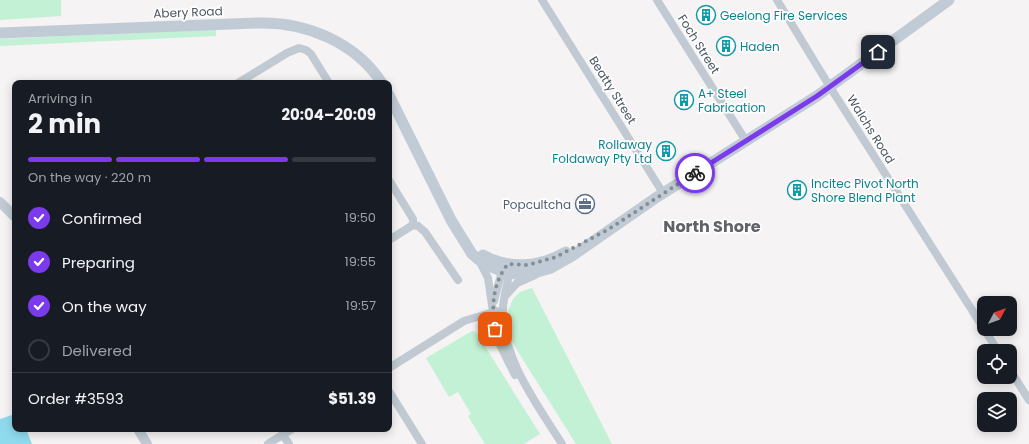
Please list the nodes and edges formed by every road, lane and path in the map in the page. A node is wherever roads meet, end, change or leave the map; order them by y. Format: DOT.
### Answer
graph roads {
  1 [pos="542,0"];
  2 [pos="658,0"];
  3 [pos="777,0"];
  4 [pos="950,0"];
  5 [pos="0,33"];
  6 [pos="243,80"];
  7 [pos="327,80"];
  8 [pos="379,80"];
  9 [pos="830,87"];
  10 [pos="393,113"];
  11 [pos="746,141"];
  12 [pos="392,185"];
  13 [pos="663,193"];
  14 [pos="0,202"];
  15 [pos="12,214"];
  16 [pos="413,225"];
  17 [pos="609,229"];
  18 [pos="457,232"];
  19 [pos="392,238"];
  20 [pos="479,261"];
  21 [pos="506,269"];
  22 [pos="547,270"];
  23 [pos="458,280"];
  24 [pos="504,298"];
  25 [pos="503,310"];
  26 [pos="492,312"];
  27 [pos="994,344"];
  28 [pos="392,366"];
  29 [pos="1017,381"];
  30 [pos="392,396"];
  31 [pos="1029,400"];
  32 [pos="543,413"];
  33 [pos="140,432"];
  34 [pos="288,432"];
  35 [pos="283,435"];
  36 [pos="147,444"];
  37 [pos="268,444"];
  38 [pos="289,444"];
  39 [pos="422,444"];
  40 [pos="562,444"];
  1 -- 13 [label="street, Beatty Street"];
  2 -- 11 [label="street, Foch Street"];
  3 -- 9 [label="street, Walchs Road"];
  4 -- 9 [label="main road"];
  5 -- 8 [label="main road, Abery Road"];
  6 -- 7 [label="street"];
  9 -- 11 [label="main road"];
  9 -- 27 [label="street, Walchs Road"];
  10 -- 18 [label="main road"];
  11 -- 13 [label="main road"];
  12 -- 16 [label="street"];
  13 -- 17 [label="main road"];
  14 -- 15 [label="street"];
  16 -- 19 [label="street"];
  16 -- 23 [label="street"];
  17 -- 21 [label="main road"];
  17 -- 22 [label="main road"];
  18 -- 20 [label="main road"];
  18 -- 21 [label="main road"];
  20 -- 21 [label="main road"];
  20 -- 26 [label="street"];
  21 -- 22 [label="main road"];
  21 -- 24 [label="street"];
  21 -- 26 [label="street"];
  22 -- 24 [label="street"];
  24 -- 25 [label="street"];
  25 -- 26 [label="street"];
  25 -- 32 [label="street"];
  26 -- 28 [label="street"];
  26 -- 32 [label="street"];
  29 -- 31 [label="street"];
  30 -- 39 [label="street"];
  32 -- 40 [label="street"];
  33 -- 36 [label="street"];
  34 -- 35 [label="street"];
  35 -- 37 [label="street"];
  35 -- 38 [label="street"];
}
